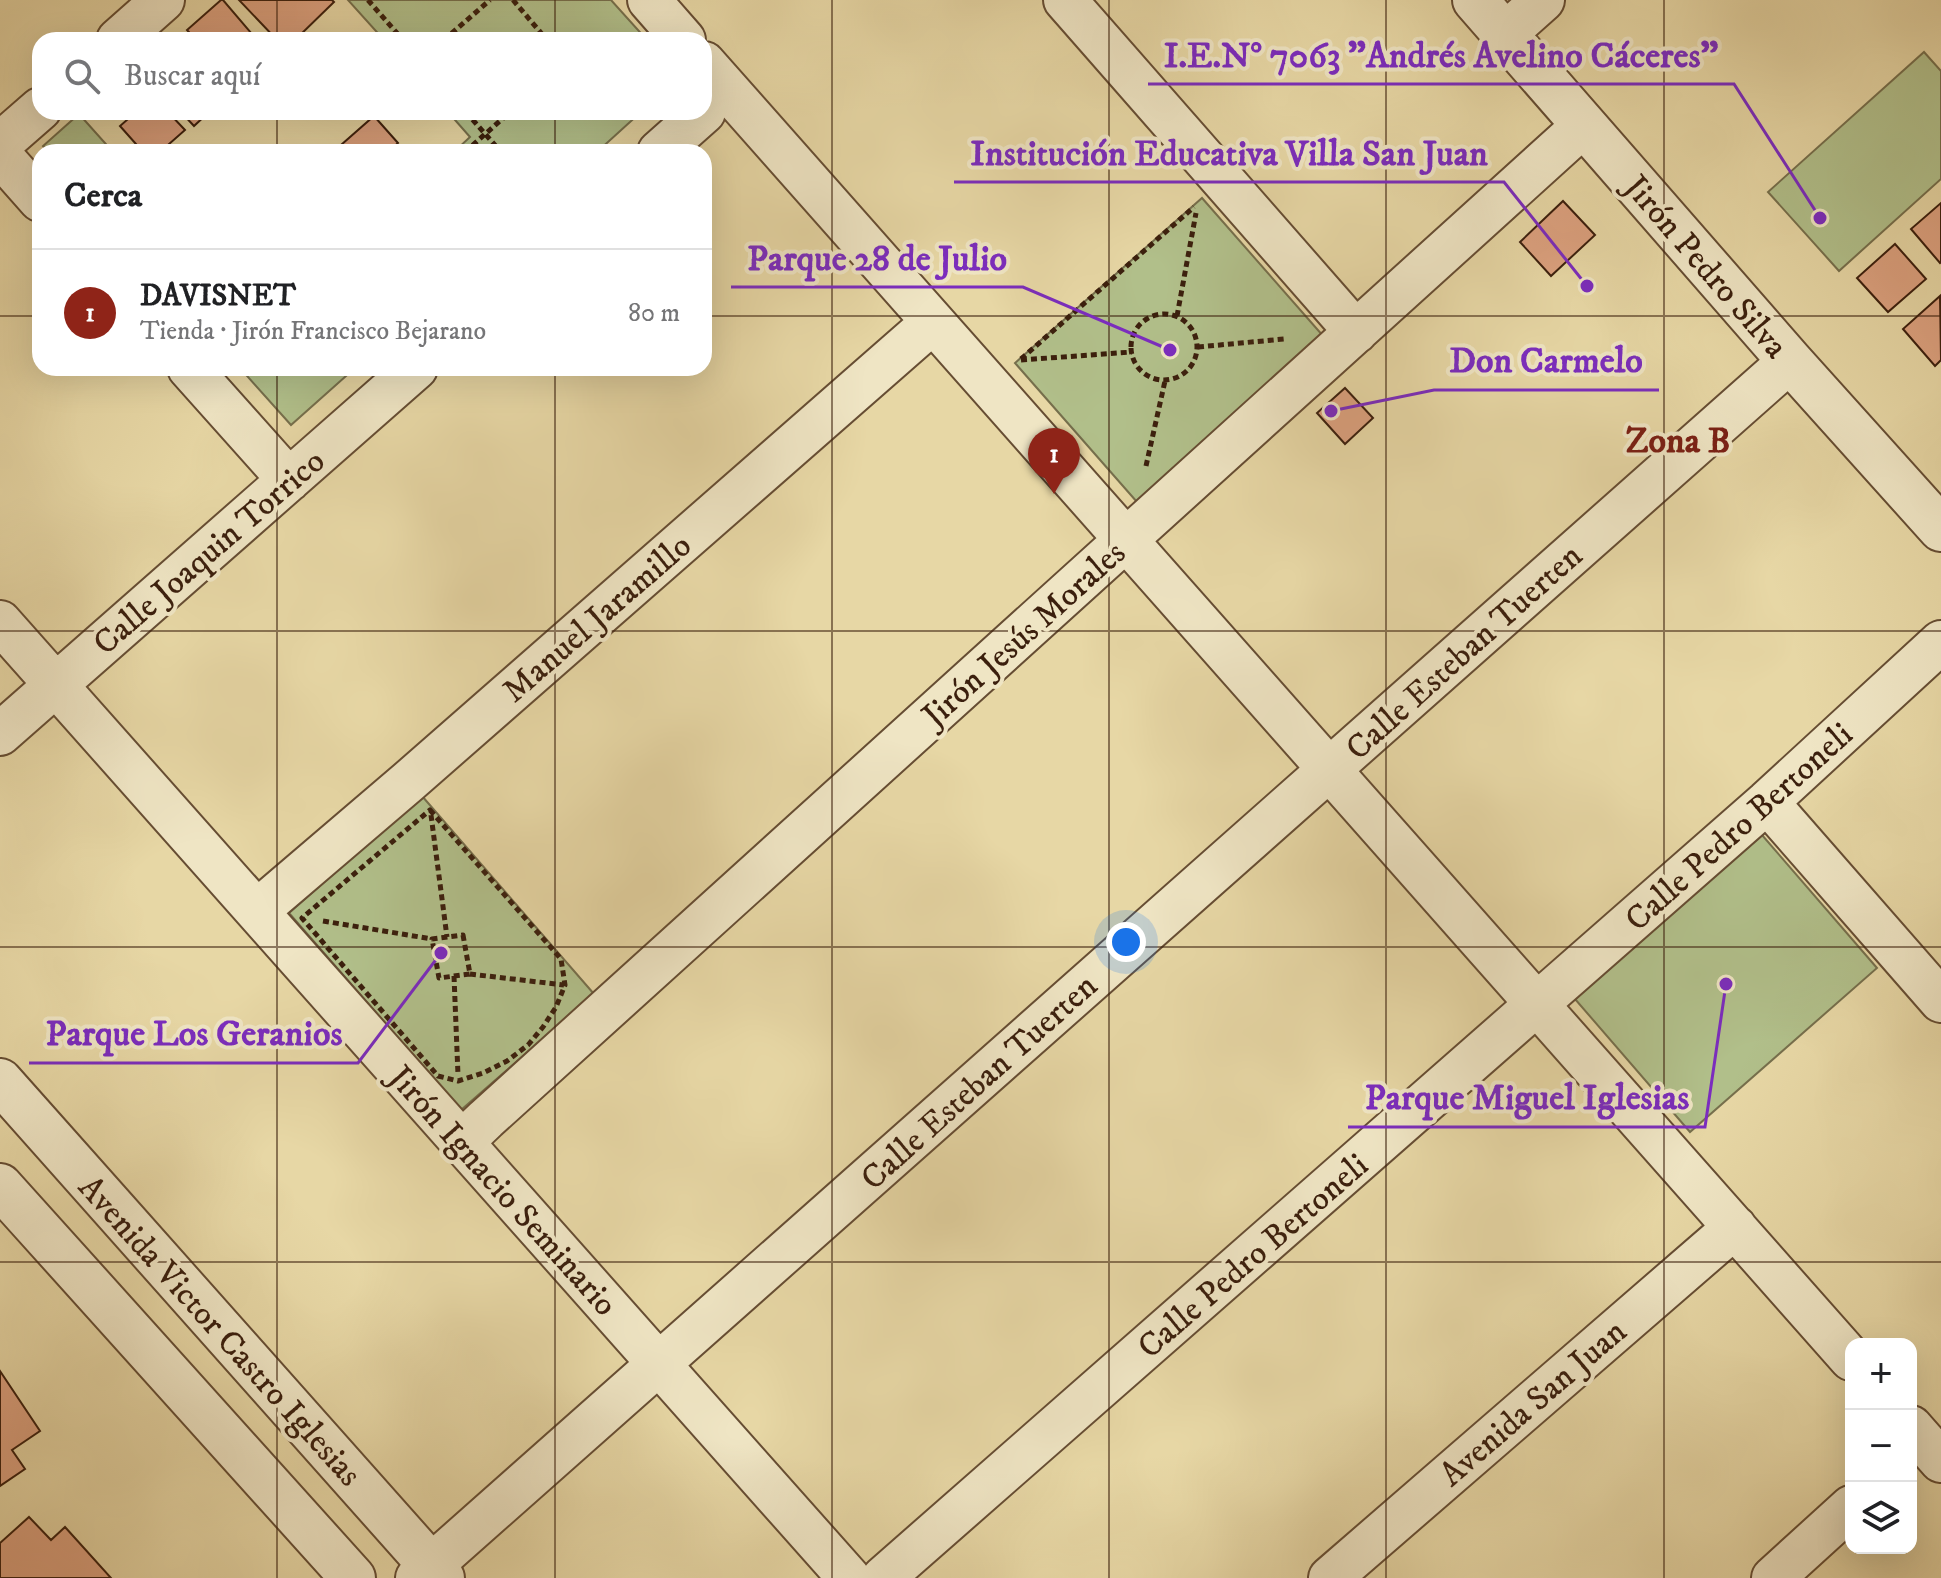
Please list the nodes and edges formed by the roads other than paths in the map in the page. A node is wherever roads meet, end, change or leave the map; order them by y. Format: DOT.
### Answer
graph roads {
  1 [pos="163,0"];
  2 [pos="649,0"];
  3 [pos="1065,0"];
  4 [pos="1475,0"];
  5 [pos="1543,0"];
  6 [pos="127,32"];
  7 [pos="677,32"];
  8 [pos="1505,34"];
  9 [pos="712,96"];
  10 [pos="32,116"];
  11 [pos="687,120"];
  12 [pos="1584,125"];
  13 [pos="0,144"];
  14 [pos="666,144"];
  15 [pos="0,155"];
  16 [pos="32,191"];
  17 [pos="933,322"];
  18 [pos="1356,332"];
  19 [pos="1790,361"];
  20 [pos="196,376"];
  21 [pos="407,376"];
  22 [pos="289,480"];
  23 [pos="1941,529"];
  24 [pos="1126,540"];
  25 [pos="0,622"];
  26 [pos="1941,642"];
  27 [pos="56,685"];
  28 [pos="0,734"];
  29 [pos="1330,770"];
  30 [pos="1767,802"];
  31 [pos="257,911"];
  32 [pos="1941,1001"];
  33 [pos="1537,1004"];
  34 [pos="0,1081"];
  35 [pos="462,1142"];
  36 [pos="0,1186"];
  37 [pos="1735,1227"];
  38 [pos="1845,1352"];
  39 [pos="659,1364"];
  40 [pos="1845,1512"];
  41 [pos="430,1574"];
  42 [pos="353,1578"];
  43 [pos="849,1578"];
  44 [pos="883,1578"];
  45 [pos="1330,1578"];
  46 [pos="1773,1578"];
  1 -- 6 [label="street"];
  2 -- 7 [label="street"];
  3 -- 18 [label="street"];
  4 -- 8 [label="street, Jirón Pedro Silva"];
  5 -- 8 [label="street"];
  8 -- 12 [label="street, Jirón Pedro Silva"];
  9 -- 17 [label="street"];
  10 -- 13 [label="street"];
  11 -- 14 [label="street"];
  12 -- 18 [label="street, Jirón Jesús Morales"];
  12 -- 19 [label="street, Jirón Pedro Silva"];
  15 -- 16 [label="street"];
  17 -- 24 [label="street"];
  17 -- 31 [label="street, Manuel Jaramillo"];
  18 -- 24 [label="street, Jirón Jesús Morales"];
  19 -- 23 [label="street, Jirón Pedro Silva"];
  19 -- 29 [label="street, Calle Esteban Tuerten"];
  20 -- 22 [label="street"];
  21 -- 22 [label="street, Calle Joaquin Torrico"];
  22 -- 27 [label="street, Calle Joaquin Torrico"];
  24 -- 29 [label="street"];
  24 -- 35 [label="street, Jirón Jesús Morales"];
  25 -- 27 [label="street, Jirón Ignacio Seminario"];
  26 -- 30 [label="street, Calle Pedro Bertoneli"];
  27 -- 28 [label="street, Calle Joaquin Torrico"];
  27 -- 31 [label="street, Jirón Ignacio Seminario"];
  29 -- 33 [label="street"];
  29 -- 39 [label="street, Calle Esteban Tuerten"];
  30 -- 32 [label="street"];
  30 -- 33 [label="street, Calle Pedro Bertoneli"];
  31 -- 35 [label="street, Jirón Ignacio Seminario"];
  33 -- 37 [label="street"];
  33 -- 44 [label="street, Calle Pedro Bertoneli"];
  34 -- 41 [label="street, Avenida Victor Castro Iglesias"];
  35 -- 39 [label="street, Jirón Ignacio Seminario"];
  36 -- 42 [label="street, Avenida Victor Castro Iglesias"];
  37 -- 38 [label="street"];
  37 -- 45 [label="street, Avenida San Juan"];
  39 -- 41 [label="street, Calle Esteban Tuerten"];
  39 -- 43 [label="street, Jirón Ignacio Seminario"];
  40 -- 46 [label="street"];
}
